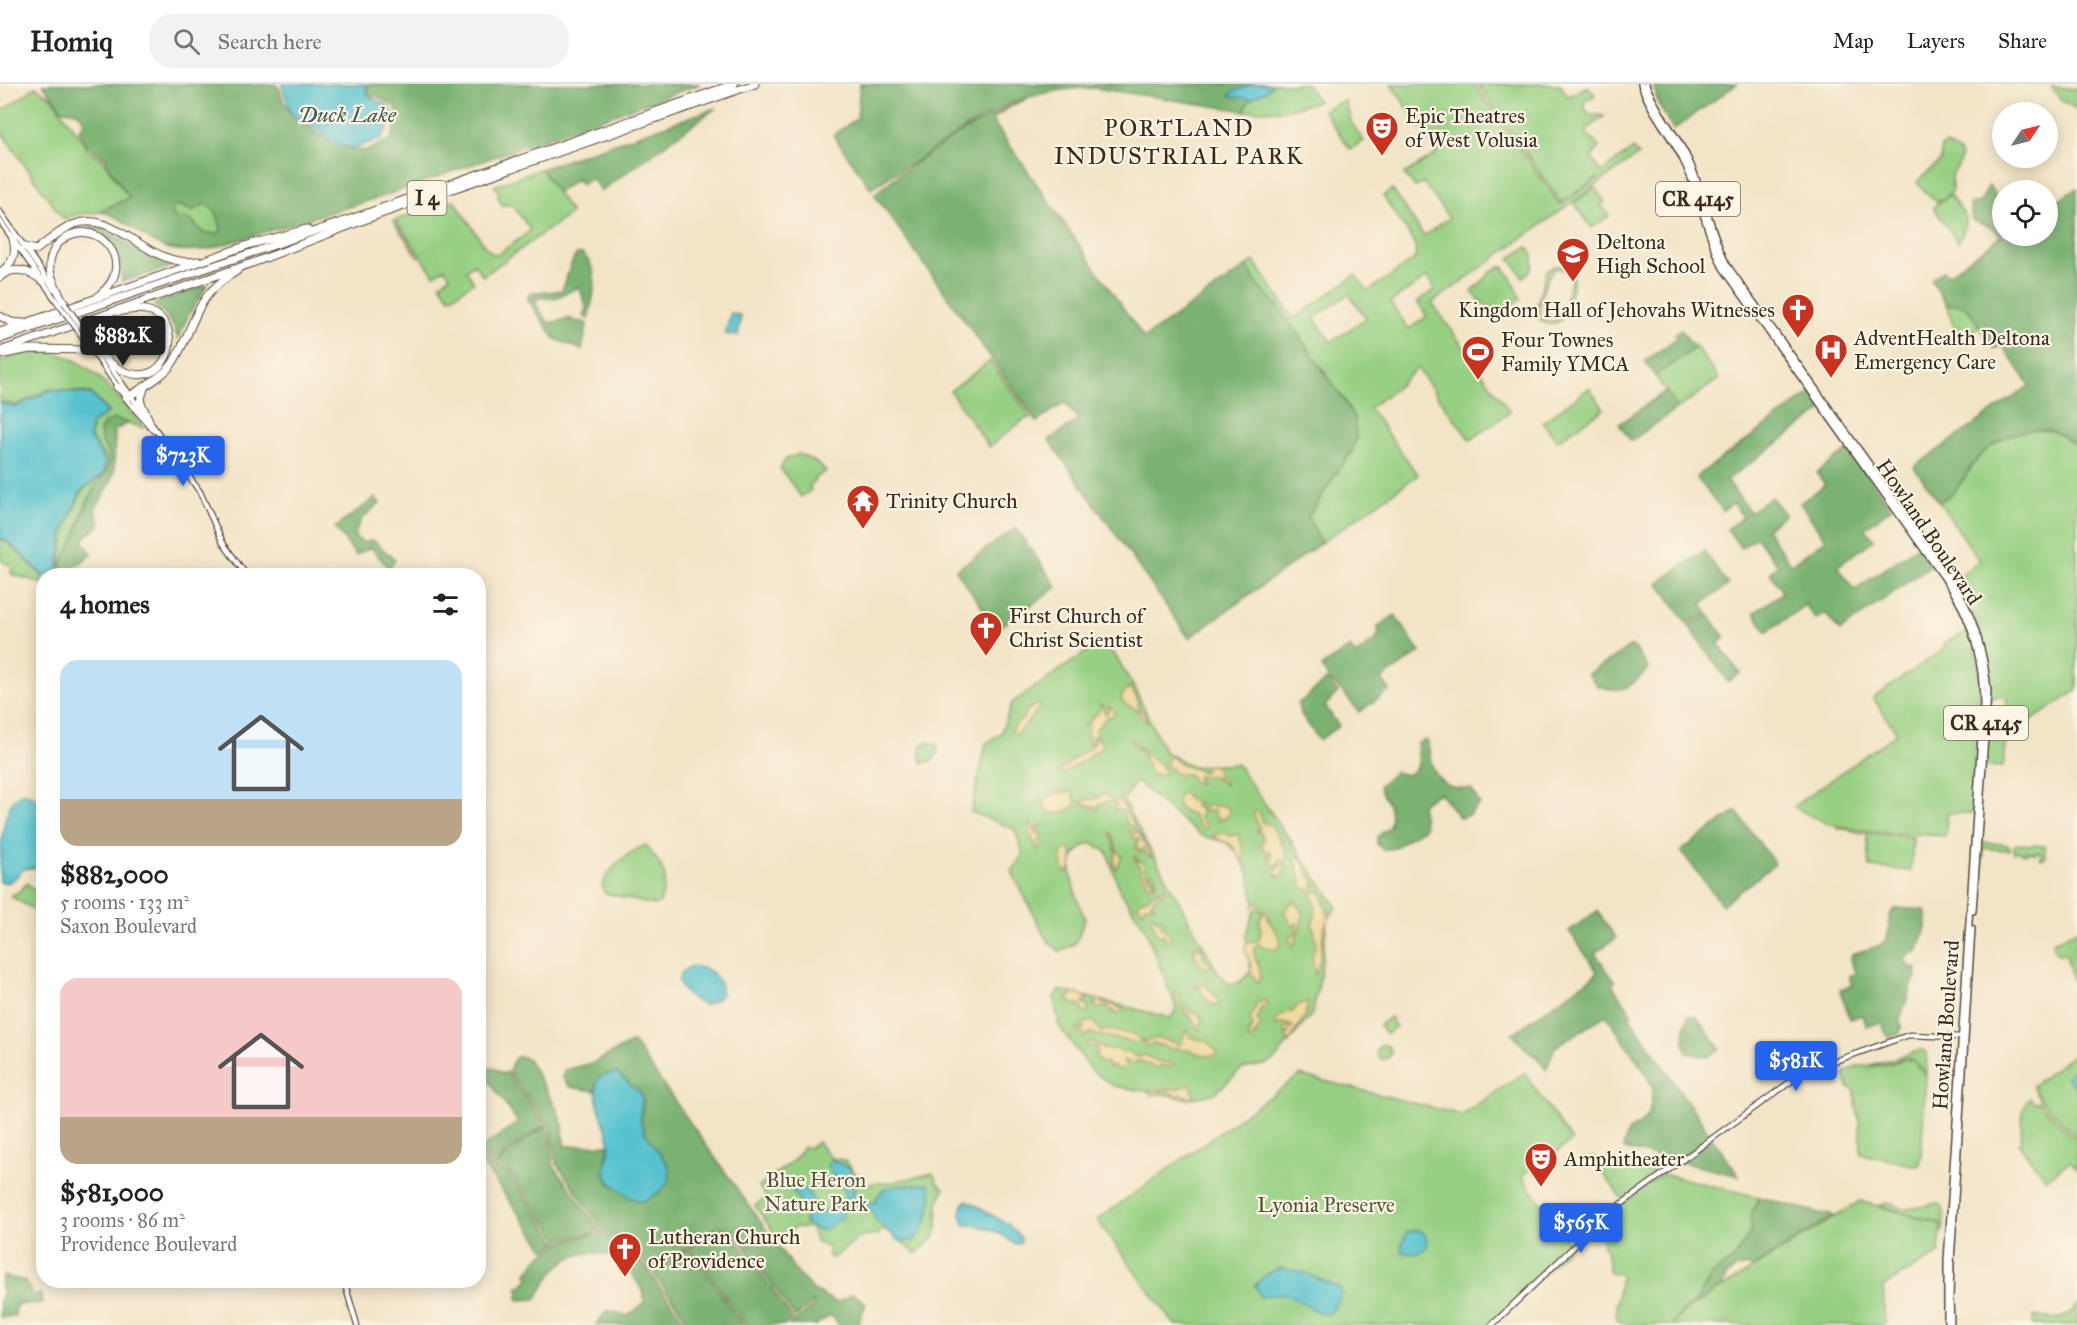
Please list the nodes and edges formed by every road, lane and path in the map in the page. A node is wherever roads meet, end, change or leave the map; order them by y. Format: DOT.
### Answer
graph roads {
  1 [pos="734,84"];
  2 [pos="754,84"];
  3 [pos="1641,84"];
  4 [pos="1646,84"];
  5 [pos="0,212"];
  6 [pos="356,217"];
  7 [pos="0,221"];
  8 [pos="13,239"];
  9 [pos="25,247"];
  10 [pos="212,258"];
  11 [pos="255,261"];
  12 [pos="0,275"];
  13 [pos="43,281"];
  14 [pos="84,302"];
  15 [pos="62,305"];
  16 [pos="100,315"];
  17 [pos="0,316"];
  18 [pos="27,322"];
  19 [pos="0,332"];
  20 [pos="0,339"];
  21 [pos="94,350"];
  22 [pos="0,353"];
  23 [pos="146,385"];
  24 [pos="117,387"];
  25 [pos="130,396"];
  26 [pos="148,420"];
  27 [pos="158,435"];
  28 [pos="242,568"];
  29 [pos="1964,1037"];
  30 [pos="346,1288"];
  31 [pos="1946,1311"];
  32 [pos="1950,1316"];
  33 [pos="357,1325"];
  34 [pos="1492,1325"];
  35 [pos="1949,1325"];
  1 -- 6 [label="highway, I 4"];
  2 -- 11 [label="highway, I 4"];
  3 -- 29 [label="main road, Howland Boulevard / CR 4145"];
  4 -- 29 [label="main road, Howland Boulevard / CR 4145"];
  5 -- 9 [label="main road"];
  6 -- 10 [label="highway"];
  6 -- 20 [label="highway, I 4"];
  7 -- 8 [label="main road"];
  8 -- 12 [label="highway"];
  8 -- 13 [label="main road"];
  9 -- 10 [label="highway"];
  9 -- 15 [label="main road"];
  10 -- 14 [label="highway"];
  11 -- 16 [label="highway, I 4"];
  11 -- 23 [label="highway"];
  12 -- 13 [label="highway"];
  13 -- 15 [label="main road"];
  14 -- 15 [label="highway"];
  14 -- 18 [label="highway"];
  15 -- 21 [label="main road, bridge"];
  15 -- 21 [label="main road, bridge"];
  16 -- 21 [label="highway"];
  16 -- 22 [label="highway, I 4"];
  17 -- 18 [label="highway"];
  18 -- 19 [label="highway"];
  21 -- 22 [label="highway"];
  21 -- 24 [label="main road"];
  21 -- 25 [label="main road"];
  23 -- 25 [label="highway"];
  23 -- 26 [label="highway"];
  24 -- 25 [label="highway"];
  24 -- 27 [label="main road"];
  25 -- 26 [label="main road"];
  26 -- 27 [label="main road"];
  27 -- 28 [label="main road"];
  29 -- 31 [label="main road, Howland Boulevard / CR 4145"];
  29 -- 32 [label="main road, Howland Boulevard / CR 4145"];
  29 -- 34 [label="main road"];
  30 -- 33 [label="main road"];
  31 -- 32 [label="main road"];
  31 -- 35 [label="main road, Howland Boulevard / CR 4145"];
  32 -- 35 [label="main road, Howland Boulevard / CR 4145"];
}
